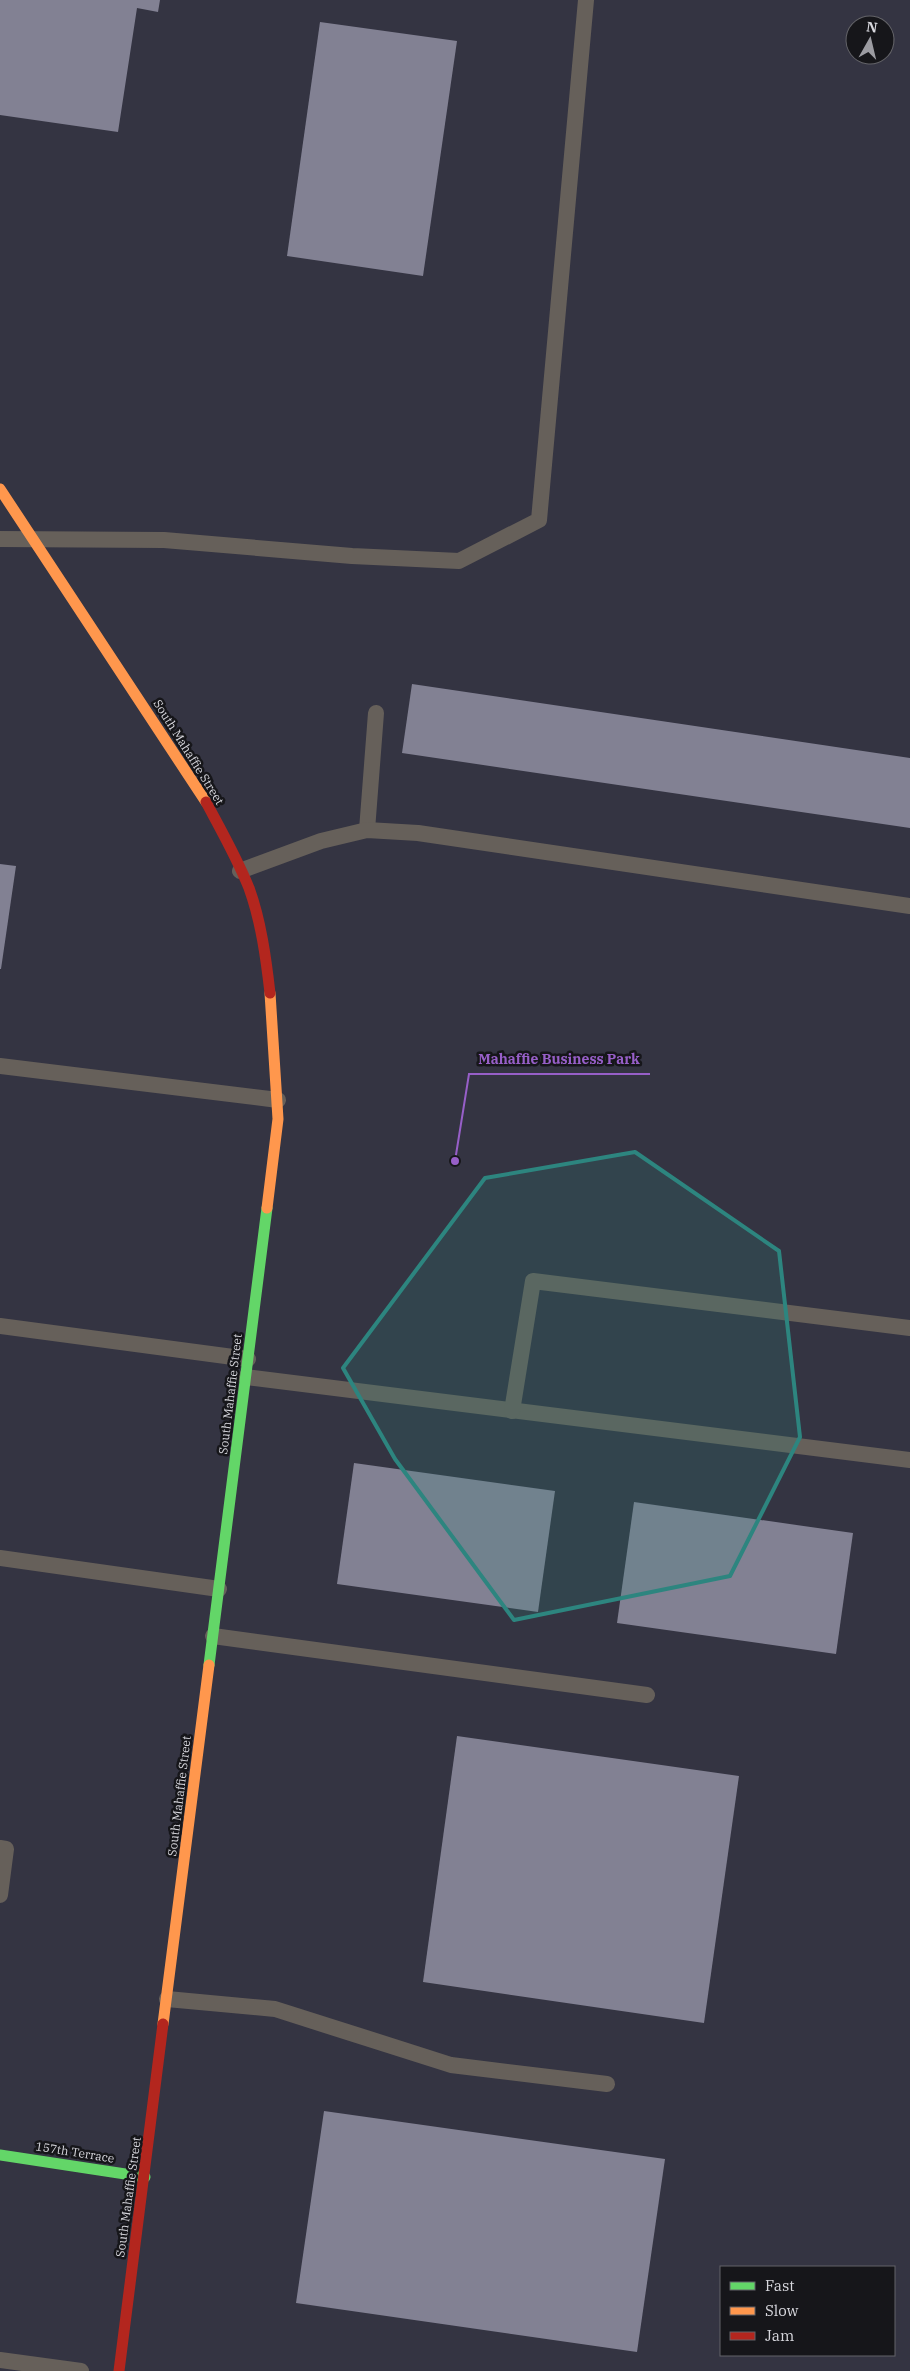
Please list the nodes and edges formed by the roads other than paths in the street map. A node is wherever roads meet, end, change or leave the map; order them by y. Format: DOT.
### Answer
graph roads {
  1 [pos="586,0"];
  2 [pos="0,489"];
  3 [pos="33,539"];
  4 [pos="0,540"];
  5 [pos="376,713"];
  6 [pos="366,830"];
  7 [pos="240,871"];
  8 [pos="910,906"];
  9 [pos="0,1066"];
  10 [pos="278,1100"];
  11 [pos="0,1326"];
  12 [pos="910,1328"];
  13 [pos="248,1359"];
  14 [pos="246,1377"];
  15 [pos="512,1410"];
  16 [pos="910,1460"];
  17 [pos="0,1558"];
  18 [pos="219,1589"];
  19 [pos="213,1636"];
  20 [pos="647,1695"];
  21 [pos="0,1848"];
  22 [pos="0,1895"];
  23 [pos="167,1999"];
  24 [pos="607,2084"];
  25 [pos="0,2155"];
  26 [pos="145,2177"];
  27 [pos="0,2360"];
  28 [pos="82,2371"];
  29 [pos="119,2371"];
  1 -- 3 [label="lane"];
  2 -- 3 [label="street, South Mahaffie Street"];
  3 -- 4 [label="lane"];
  3 -- 7 [label="street, South Mahaffie Street"];
  5 -- 6 [label="lane"];
  6 -- 7 [label="lane"];
  6 -- 8 [label="lane"];
  7 -- 10 [label="street, South Mahaffie Street"];
  9 -- 10 [label="lane"];
  10 -- 13 [label="street, South Mahaffie Street"];
  11 -- 13 [label="lane"];
  12 -- 15 [label="lane"];
  13 -- 14 [label="street, South Mahaffie Street"];
  14 -- 15 [label="lane"];
  14 -- 18 [label="street, South Mahaffie Street"];
  15 -- 16 [label="lane"];
  17 -- 18 [label="lane"];
  18 -- 19 [label="street, South Mahaffie Street"];
  19 -- 20 [label="lane"];
  19 -- 23 [label="street, South Mahaffie Street"];
  21 -- 22 [label="lane"];
  23 -- 24 [label="lane"];
  23 -- 26 [label="street, South Mahaffie Street"];
  25 -- 26 [label="street, 157th Terrace"];
  26 -- 29 [label="street, South Mahaffie Street"];
  27 -- 28 [label="lane"];
}
